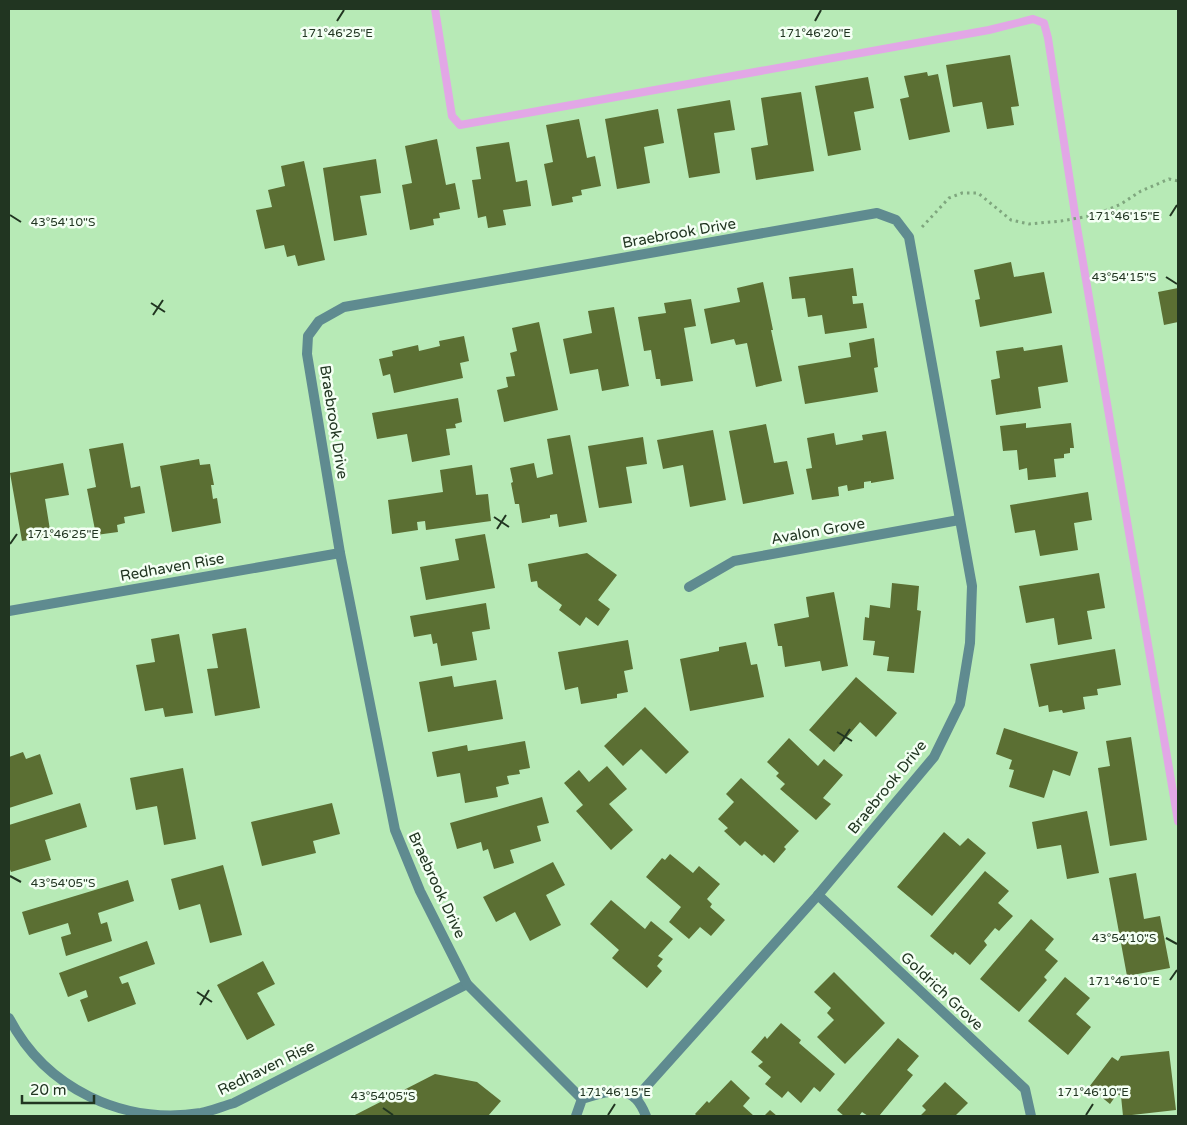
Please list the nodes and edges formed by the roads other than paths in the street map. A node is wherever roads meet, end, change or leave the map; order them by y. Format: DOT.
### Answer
graph roads {
  1 [pos="959,520"];
  2 [pos="340,553"];
  3 [pos="689,587"];
  4 [pos="9,611"];
  5 [pos="818,895"];
  6 [pos="467,984"];
  7 [pos="9,1018"];
  8 [pos="636,1098"];
  9 [pos="582,1099"];
  10 [pos="576,1116"];
  11 [pos="646,1116"];
  12 [pos="1030,1116"];
  1 -- 2 [label="street, Braebrook Drive"];
  1 -- 3 [label="street, Avalon Grove"];
  1 -- 5 [label="street, Braebrook Drive"];
  2 -- 4 [label="street, Redhaven Rise"];
  2 -- 6 [label="street, Braebrook Drive"];
  5 -- 8 [label="street, Braebrook Drive"];
  5 -- 12 [label="street, Goldrich Grove"];
  6 -- 7 [label="street, Redhaven Rise"];
  6 -- 9 [label="street, Braebrook Drive"];
  8 -- 9 [label="street"];
  8 -- 11 [label="street"];
  9 -- 10 [label="street"];
}
